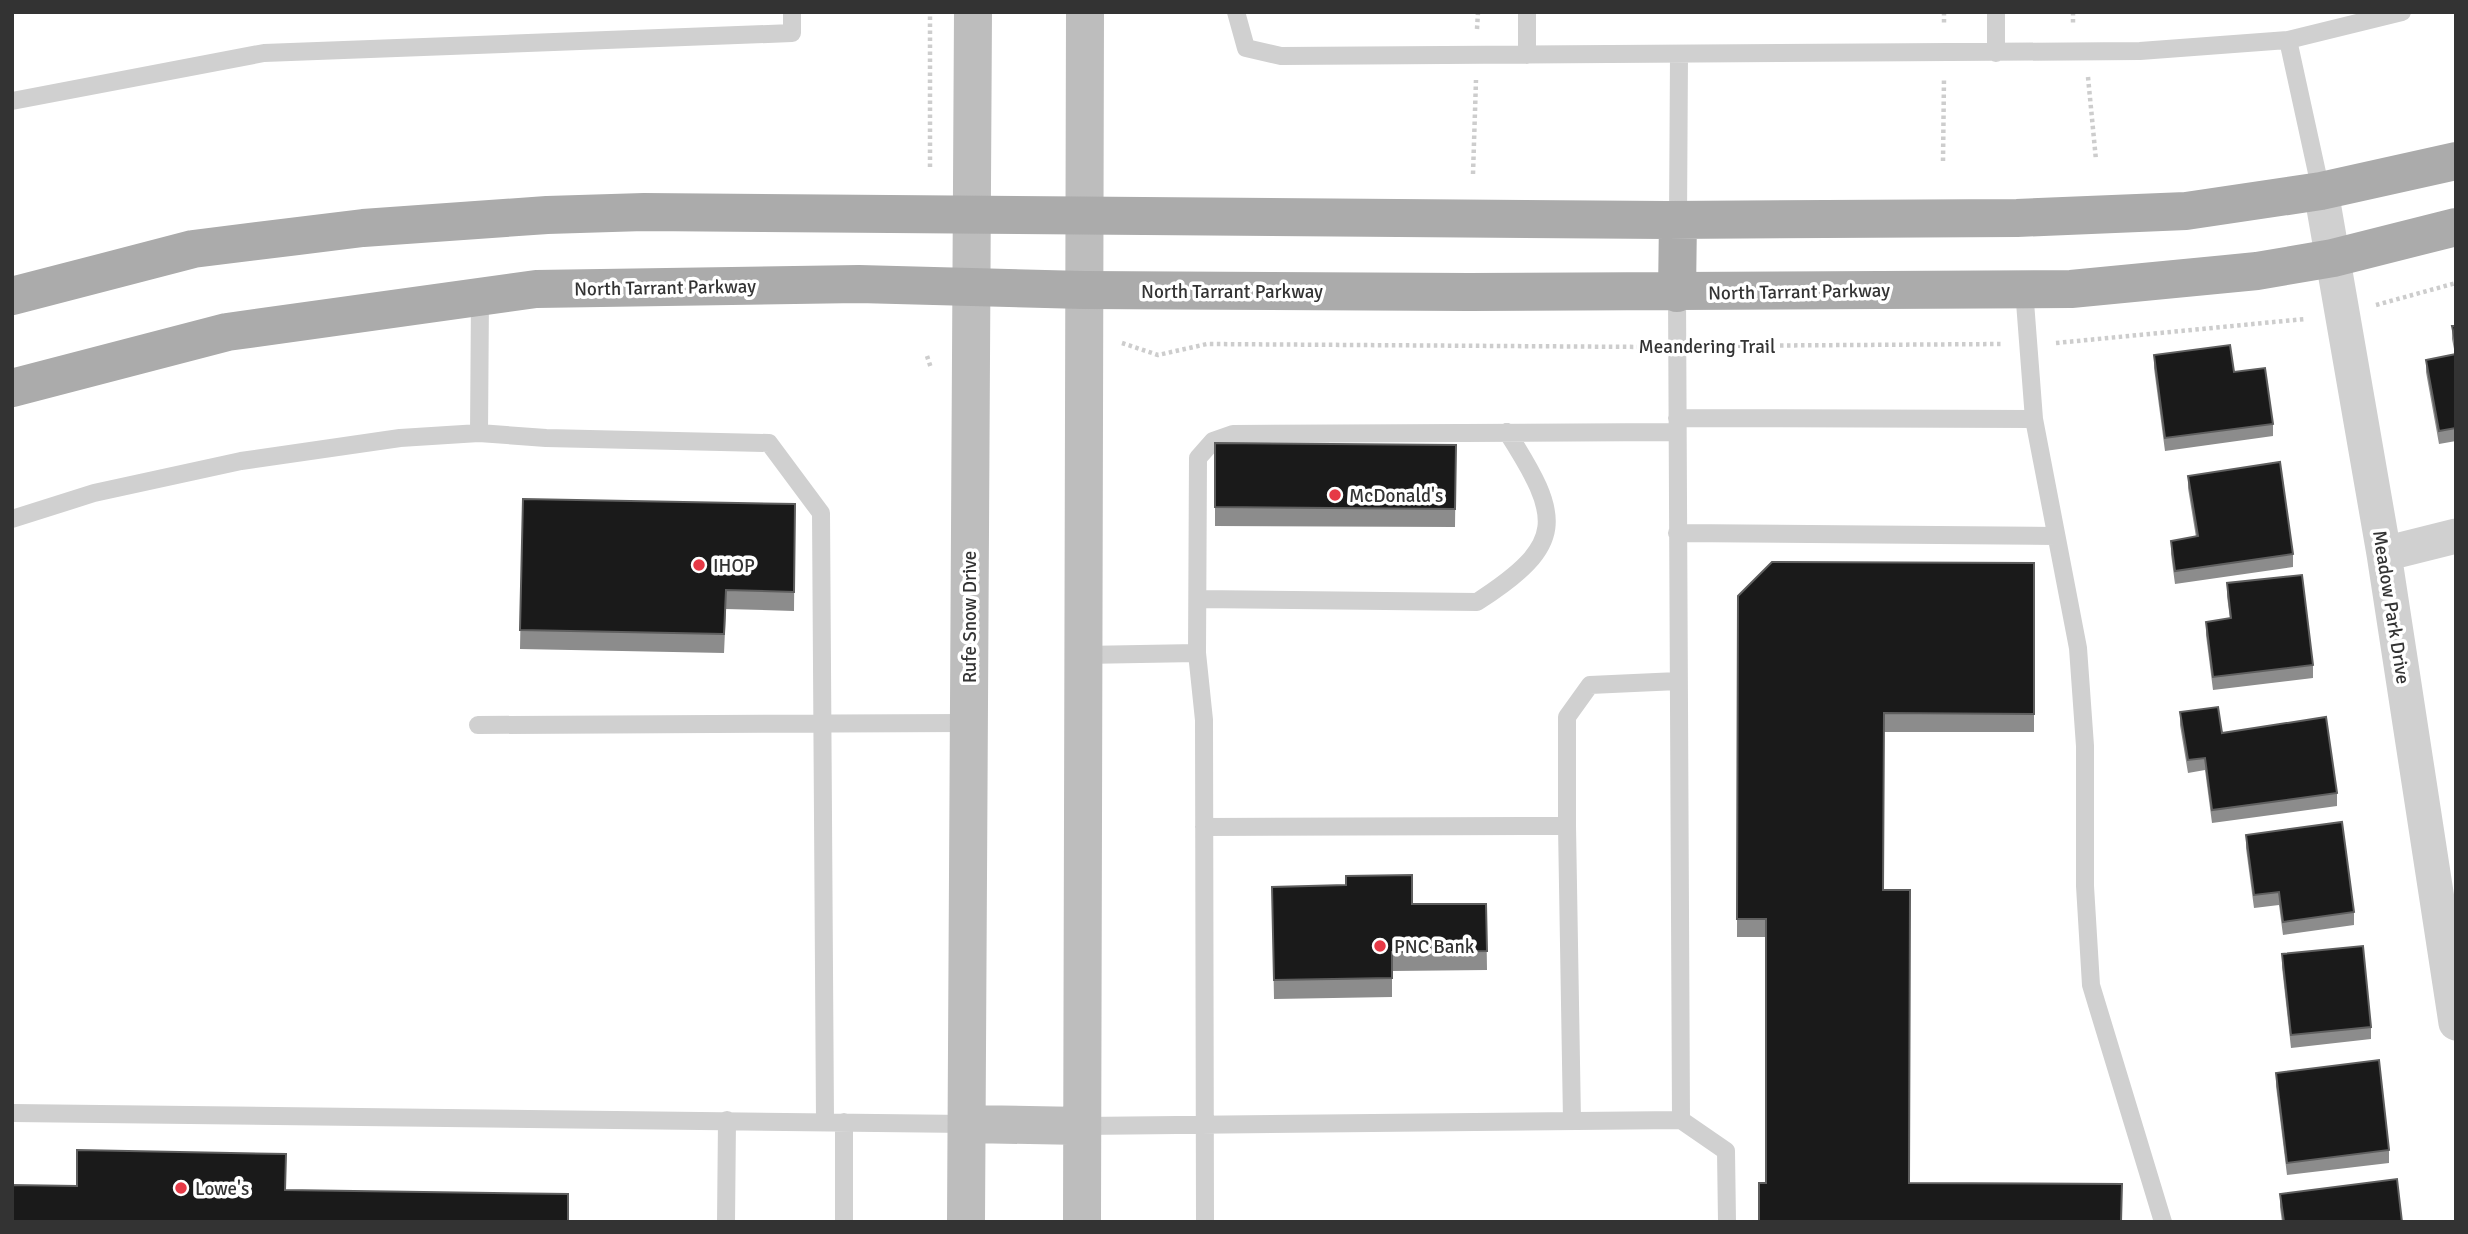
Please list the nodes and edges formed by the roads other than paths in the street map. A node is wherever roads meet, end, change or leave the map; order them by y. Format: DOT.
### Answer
graph roads {
  1 [pos="792,12"];
  2 [pos="973,12"];
  3 [pos="1085,12"];
  4 [pos="1236,12"];
  5 [pos="1527,12"];
  6 [pos="1996,12"];
  7 [pos="2402,12"];
  8 [pos="2288,40"];
  9 [pos="1996,53"];
  10 [pos="1527,55"];
  11 [pos="1679,55"];
  12 [pos="12,102"];
  13 [pos="2456,160"];
  14 [pos="2321,191"];
  15 [pos="971,213"];
  16 [pos="1084,214"];
  17 [pos="1678,220"];
  18 [pos="2456,227"];
  19 [pos="2333,258"];
  20 [pos="971,287"];
  21 [pos="2024,289"];
  22 [pos="1084,290"];
  23 [pos="1677,293"];
  24 [pos="12,296"];
  25 [pos="480,297"];
  26 [pos="12,388"];
  27 [pos="2034,419"];
  28 [pos="1677,425"];
  29 [pos="1507,432"];
  30 [pos="479,433"];
  31 [pos="12,519"];
  32 [pos="1677,533"];
  33 [pos="2056,536"];
  34 [pos="2456,536"];
  35 [pos="2384,554"];
  36 [pos="1198,599"];
  37 [pos="1197,653"];
  38 [pos="1083,655"];
  39 [pos="1678,681"];
  40 [pos="969,723"];
  41 [pos="822,724"];
  42 [pos="478,725"];
  43 [pos="1567,826"];
  44 [pos="1204,827"];
  45 [pos="2456,1023"];
  46 [pos="12,1113"];
  47 [pos="727,1119"];
  48 [pos="1681,1119"];
  49 [pos="825,1121"];
  50 [pos="1572,1121"];
  51 [pos="844,1122"];
  52 [pos="968,1124"];
  53 [pos="1206,1125"];
  54 [pos="1082,1126"];
  55 [pos="726,1222"];
  56 [pos="844,1222"];
  57 [pos="966,1222"];
  58 [pos="1082,1222"];
  59 [pos="1205,1222"];
  60 [pos="1727,1222"];
  61 [pos="2162,1222"];
  1 -- 12 [label="lane"];
  2 -- 15 [label="main road, Rufe Snow Drive"];
  3 -- 16 [label="main road"];
  4 -- 10 [label="lane"];
  5 -- 10 [label="lane"];
  6 -- 9 [label="lane"];
  7 -- 8 [label="lane"];
  8 -- 9 [label="lane"];
  8 -- 14 [label="lane"];
  9 -- 11 [label="lane"];
  10 -- 11 [label="lane"];
  11 -- 17 [label="lane"];
  13 -- 14 [label="main road"];
  14 -- 17 [label="main road"];
  14 -- 19 [label="street, Meadow Park Drive"];
  15 -- 16 [label="main road"];
  15 -- 20 [label="main road, Rufe Snow Drive"];
  15 -- 24 [label="main road"];
  16 -- 17 [label="main road"];
  16 -- 22 [label="main road"];
  17 -- 23 [label="main road"];
  18 -- 19 [label="main road, North Tarrant Parkway"];
  19 -- 21 [label="main road, North Tarrant Parkway"];
  19 -- 35 [label="street, Meadow Park Drive"];
  20 -- 22 [label="main road, North Tarrant Parkway"];
  20 -- 25 [label="main road, North Tarrant Parkway"];
  20 -- 40 [label="main road, Rufe Snow Drive"];
  21 -- 23 [label="main road, North Tarrant Parkway"];
  21 -- 27 [label="lane"];
  22 -- 23 [label="main road, North Tarrant Parkway"];
  22 -- 38 [label="main road"];
  23 -- 28 [label="lane"];
  25 -- 26 [label="main road, North Tarrant Parkway"];
  25 -- 30 [label="lane"];
  27 -- 28 [label="lane"];
  27 -- 33 [label="lane"];
  28 -- 29 [label="lane"];
  28 -- 32 [label="lane"];
  29 -- 36 [label="lane"];
  29 -- 36 [label="lane"];
  30 -- 31 [label="lane"];
  30 -- 41 [label="lane"];
  32 -- 33 [label="lane"];
  32 -- 39 [label="lane"];
  33 -- 61 [label="lane"];
  34 -- 35 [label="street"];
  35 -- 45 [label="street, Meadow Park Drive"];
  36 -- 37 [label="lane"];
  37 -- 38 [label="lane"];
  37 -- 44 [label="lane"];
  38 -- 54 [label="main road"];
  39 -- 43 [label="lane"];
  39 -- 48 [label="lane"];
  40 -- 41 [label="lane"];
  40 -- 52 [label="main road, Rufe Snow Drive"];
  41 -- 42 [label="lane"];
  41 -- 49 [label="lane"];
  43 -- 44 [label="lane"];
  43 -- 50 [label="lane"];
  44 -- 53 [label="lane"];
  46 -- 47 [label="lane"];
  47 -- 49 [label="lane"];
  47 -- 55 [label="lane"];
  48 -- 50 [label="lane"];
  48 -- 60 [label="lane"];
  49 -- 51 [label="lane"];
  50 -- 53 [label="lane"];
  51 -- 52 [label="lane"];
  51 -- 56 [label="lane"];
  52 -- 54 [label="main road"];
  52 -- 57 [label="main road, Rufe Snow Drive"];
  53 -- 54 [label="lane"];
  53 -- 59 [label="lane"];
  54 -- 58 [label="main road"];
}
